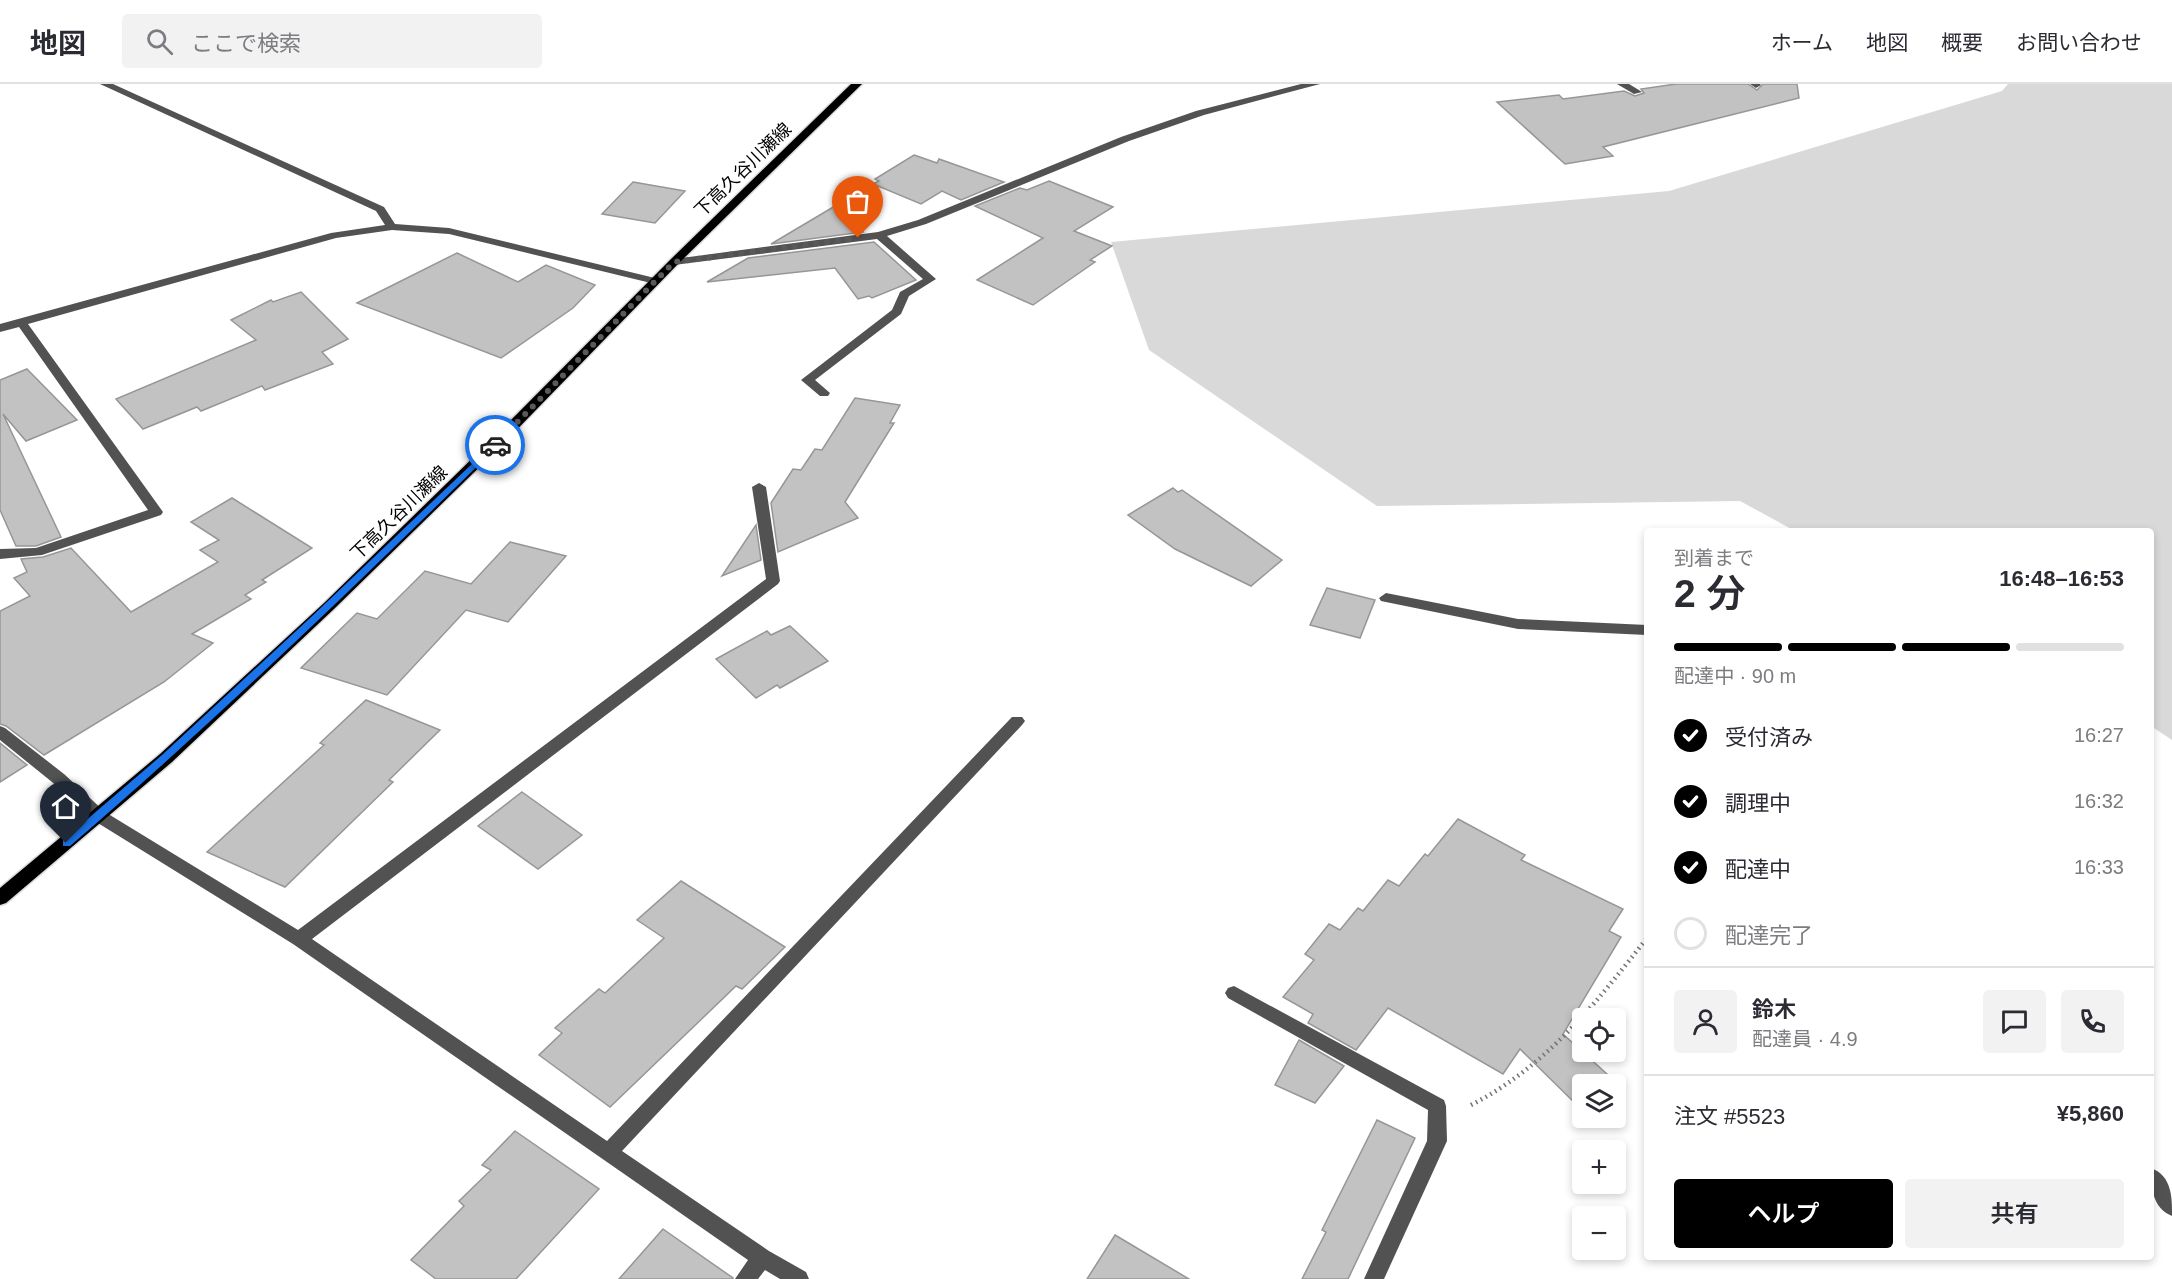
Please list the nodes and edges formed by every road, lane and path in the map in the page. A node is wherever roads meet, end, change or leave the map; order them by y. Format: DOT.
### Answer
graph roads {
  1 [pos="105,84"];
  2 [pos="857,84"];
  3 [pos="1315,84"];
  4 [pos="1622,84"];
  5 [pos="1637,92"];
  6 [pos="392,227"];
  7 [pos="879,236"];
  8 [pos="674,262"];
  9 [pos="655,280"];
  10 [pos="22,323"];
  11 [pos="0,328"];
  12 [pos="824,393"];
  13 [pos="759,487"];
  14 [pos="0,554"];
  15 [pos="1386,598"];
  16 [pos="1644,630"];
  17 [pos="1017,721"];
  18 [pos="0,732"];
  19 [pos="99,816"];
  20 [pos="0,898"];
  21 [pos="299,939"];
  22 [pos="1644,943"];
  23 [pos="1234,993"];
  24 [pos="1437,1119"];
  25 [pos="609,1152"];
  26 [pos="2154,1181"];
  27 [pos="2172,1207"];
  28 [pos="762,1258"];
  29 [pos="744,1279"];
  30 [pos="799,1279"];
  31 [pos="1374,1279"];
  1 -- 6 [label="street"];
  2 -- 8 [label="main road, 下高久谷川瀬線"];
  3 -- 7 [label="street"];
  4 -- 5 [label="street"];
  6 -- 9 [label="street"];
  6 -- 10 [label="street"];
  7 -- 8 [label="street"];
  7 -- 12 [label="street"];
  8 -- 9 [label="main road, 下高久谷川瀬線"];
  9 -- 19 [label="main road, 下高久谷川瀬線"];
  10 -- 11 [label="street"];
  10 -- 14 [label="street"];
  13 -- 21 [label="street"];
  15 -- 16 [label="street"];
  17 -- 25 [label="street"];
  18 -- 19 [label="street"];
  19 -- 20 [label="main road, 下高久谷川瀬線"];
  19 -- 21 [label="street"];
  21 -- 25 [label="street"];
  22 -- 24 [label="path"];
  23 -- 24 [label="street"];
  24 -- 31 [label="street"];
  25 -- 28 [label="street"];
  26 -- 27 [label="street"];
  28 -- 29 [label="street"];
  28 -- 30 [label="street"];
}
